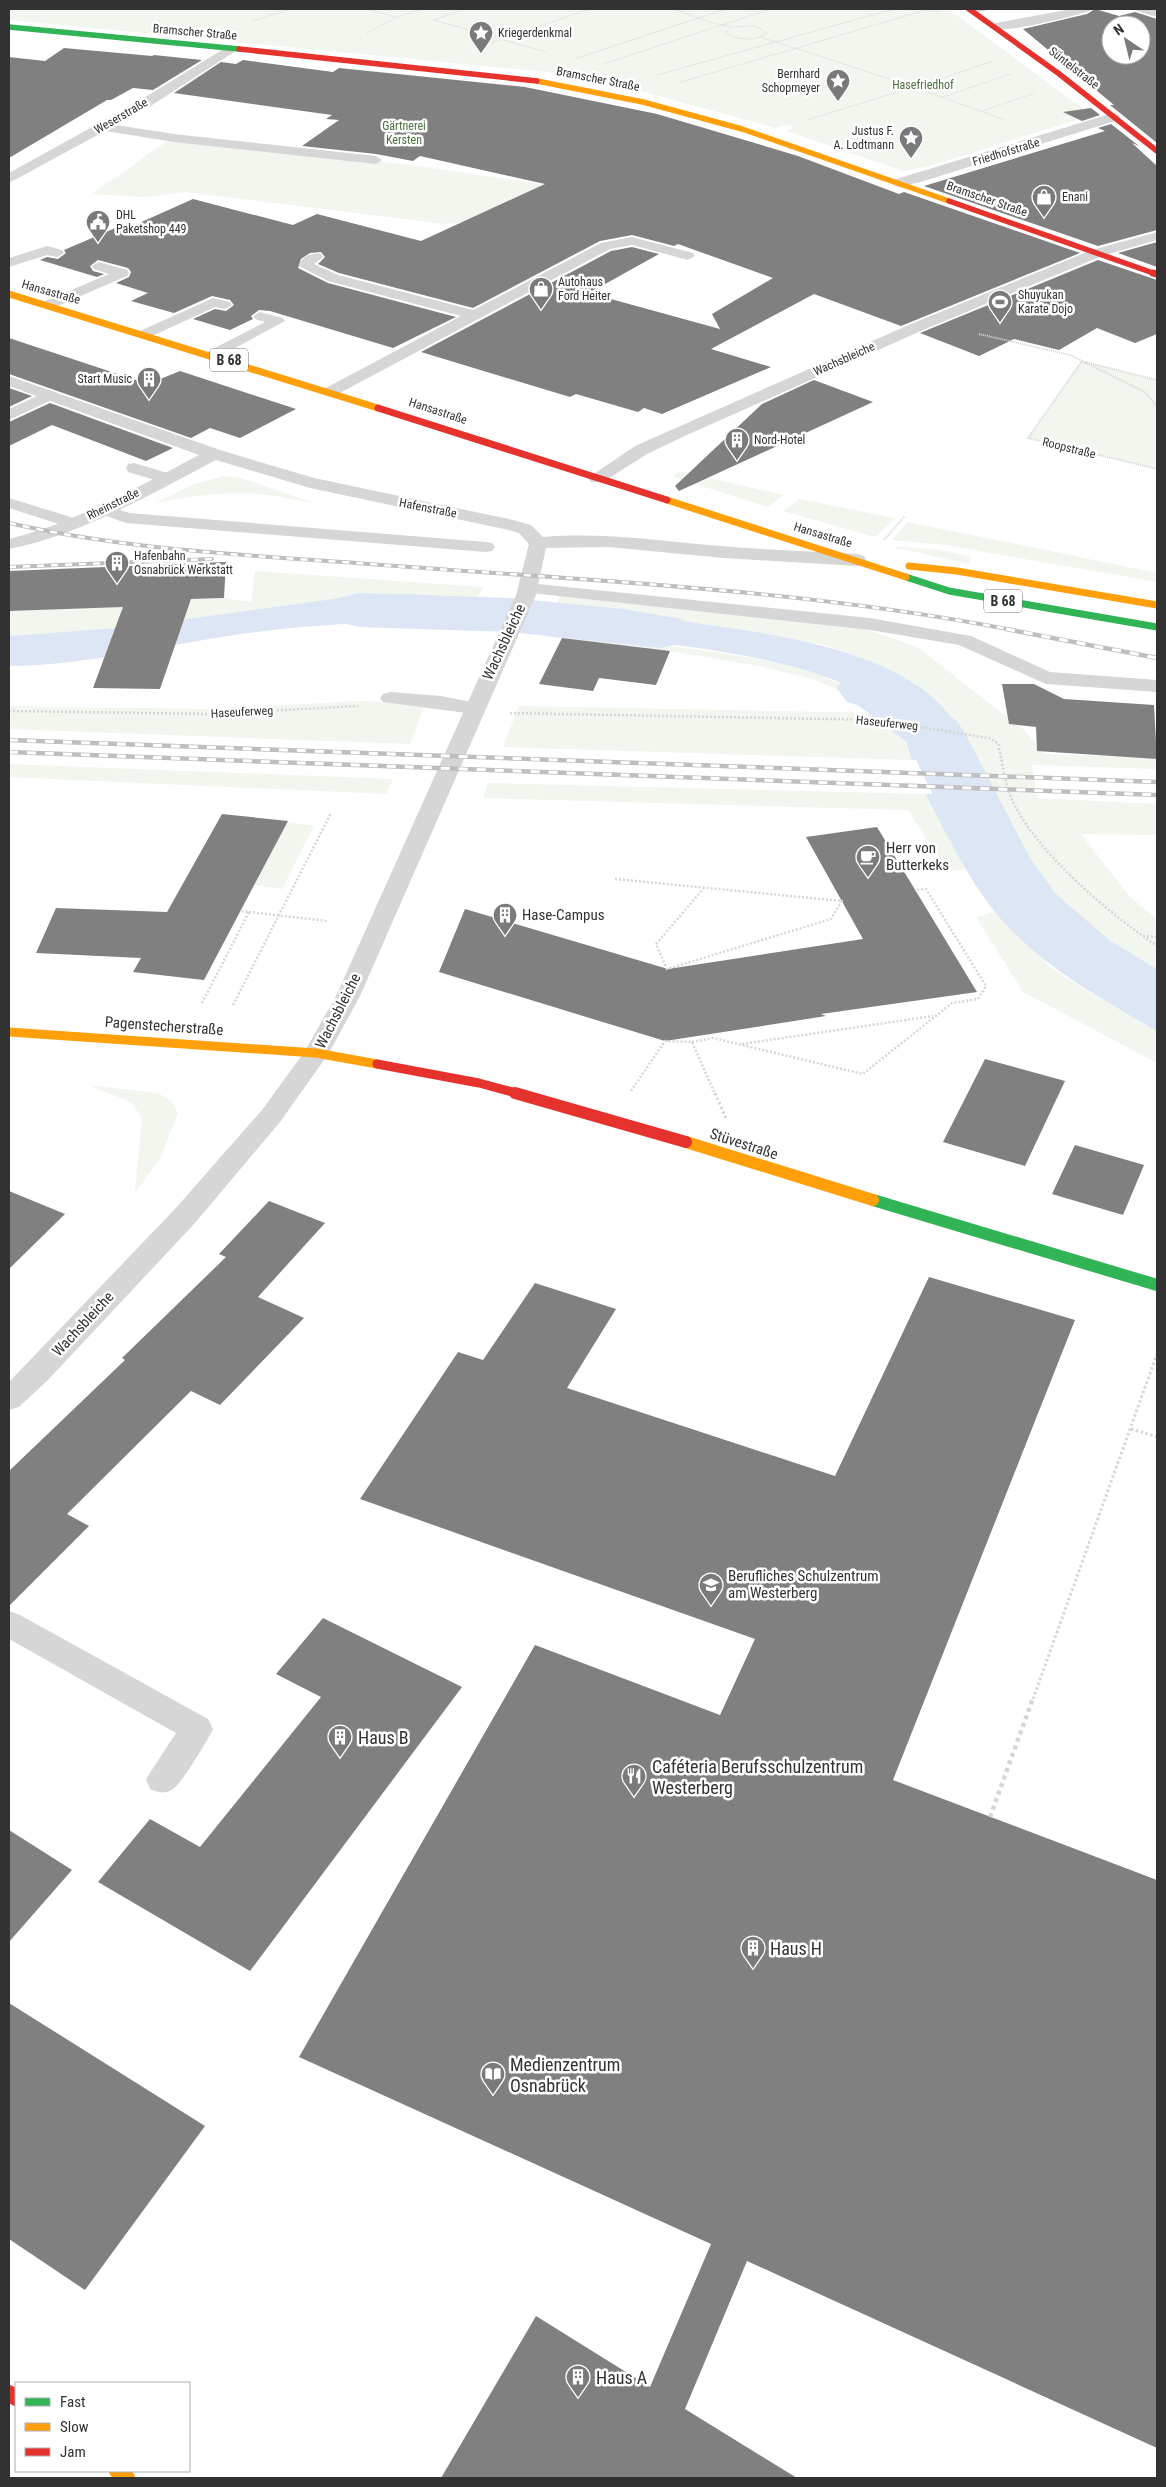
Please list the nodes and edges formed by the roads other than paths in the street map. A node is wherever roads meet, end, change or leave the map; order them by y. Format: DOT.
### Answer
graph roads {
  1 [pos="974,9"];
  2 [pos="1087,9"];
  3 [pos="1140,9"];
  4 [pos="1157,14"];
  5 [pos="996,26"];
  6 [pos="9,27"];
  7 [pos="230,48"];
  8 [pos="1113,117"];
  9 [pos="103,127"];
  10 [pos="1157,151"];
  11 [pos="376,160"];
  12 [pos="9,179"];
  13 [pos="898,183"];
  14 [pos="1157,236"];
  15 [pos="57,253"];
  16 [pos="1097,253"];
  17 [pos="688,256"];
  18 [pos="316,257"];
  19 [pos="9,263"];
  20 [pos="99,266"];
  21 [pos="1157,274"];
  22 [pos="9,294"];
  23 [pos="48,305"];
  24 [pos="225,305"];
  25 [pos="260,316"];
  26 [pos="473,316"];
  27 [pos="145,334"];
  28 [pos="212,355"];
  29 [pos="9,381"];
  30 [pos="330,392"];
  31 [pos="50,396"];
  32 [pos="9,415"];
  33 [pos="214,454"];
  34 [pos="134,468"];
  35 [pos="166,478"];
  36 [pos="597,478"];
  37 [pos="9,503"];
  38 [pos="104,509"];
  39 [pos="71,523"];
  40 [pos="538,542"];
  41 [pos="9,544"];
  42 [pos="486,547"];
  43 [pos="857,560"];
  44 [pos="527,592"];
  45 [pos="1157,605"];
  46 [pos="1157,627"];
  47 [pos="1157,686"];
  48 [pos="390,698"];
  49 [pos="474,708"];
  50 [pos="9,1032"];
  51 [pos="316,1053"];
  52 [pos="1157,1285"];
  53 [pos="9,1399"];
  54 [pos="9,1624"];
  55 [pos="162,1779"];
  1 -- 5 [label="street, Süntelstraße"];
  2 -- 5 [label="street"];
  3 -- 4 [label="street"];
  5 -- 8 [label="street, Süntelstraße"];
  6 -- 7 [label="street, Bramscher Straße"];
  7 -- 9 [label="street, Weserstraße"];
  7 -- 13 [label="street, Bramscher Straße"];
  8 -- 10 [label="street, Süntelstraße"];
  8 -- 13 [label="street, Friedhofstraße"];
  9 -- 11 [label="lane"];
  9 -- 12 [label="street, Weserstraße"];
  13 -- 16 [label="street, Bramscher Straße"];
  14 -- 16 [label="street, Wachsbleiche"];
  15 -- 19 [label="lane"];
  16 -- 21 [label="street, Bramscher Straße"];
  16 -- 36 [label="street, Wachsbleiche"];
  17 -- 26 [label="lane"];
  18 -- 26 [label="lane"];
  20 -- 23 [label="lane"];
  22 -- 23 [label="street, Hansastraße / B 68"];
  23 -- 27 [label="street, Hansastraße / B 68"];
  24 -- 27 [label="lane"];
  25 -- 28 [label="lane"];
  26 -- 30 [label="lane"];
  27 -- 28 [label="street, Hansastraße / B 68"];
  28 -- 30 [label="street, Hansastraße / B 68"];
  29 -- 31 [label="street, Hafenstraße"];
  30 -- 36 [label="street, Hansastraße / B 68"];
  31 -- 32 [label="lane"];
  31 -- 33 [label="street, Hafenstraße"];
  33 -- 35 [label="street, Rheinstraße"];
  33 -- 40 [label="street, Hafenstraße"];
  34 -- 35 [label="lane"];
  35 -- 38 [label="street, Rheinstraße"];
  36 -- 43 [label="street, Hansastraße / B 68"];
  37 -- 39 [label="lane"];
  38 -- 39 [label="street, Rheinstraße"];
  38 -- 42 [label="lane"];
  39 -- 41 [label="street, Rheinstraße"];
  40 -- 43 [label="street"];
  40 -- 44 [label="street, Wachsbleiche"];
  43 -- 45 [label="street, Hansastraße / B 68"];
  43 -- 46 [label="street, Hansastraße / B 68"];
  44 -- 47 [label="lane"];
  44 -- 49 [label="street, Wachsbleiche"];
  48 -- 49 [label="lane"];
  49 -- 51 [label="street, Wachsbleiche"];
  50 -- 51 [label="street, Pagenstecherstraße"];
  51 -- 52 [label="street, Stüvestraße"];
  51 -- 53 [label="street, Wachsbleiche"];
  54 -- 55 [label="lane"];
}
